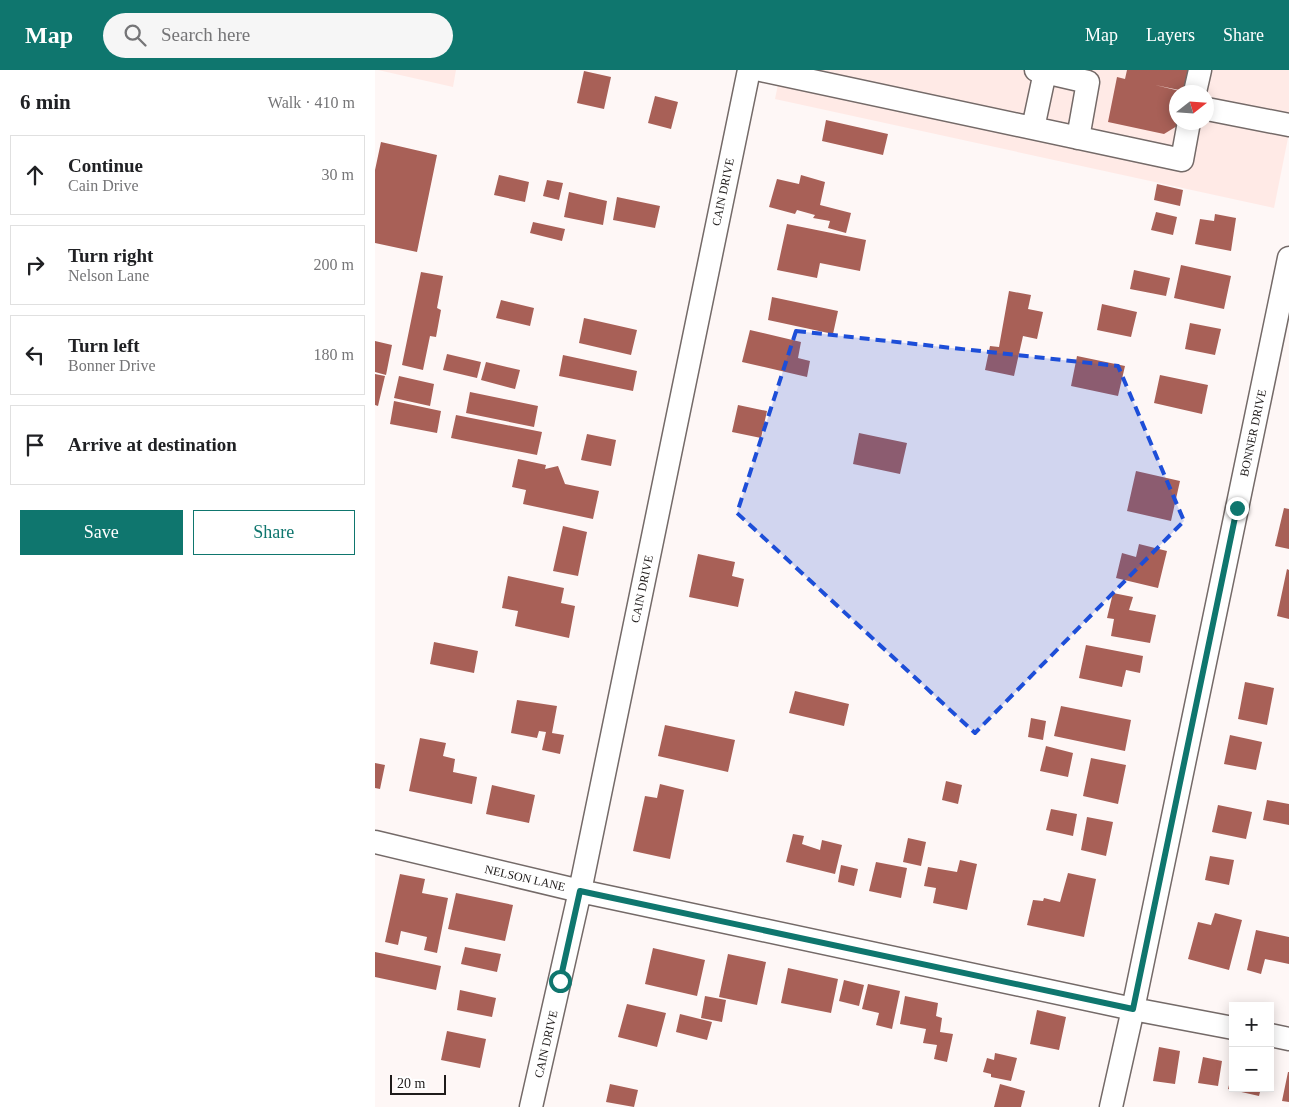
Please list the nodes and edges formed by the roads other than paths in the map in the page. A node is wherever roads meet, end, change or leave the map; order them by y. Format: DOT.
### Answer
graph roads {
  1 [pos="749,70"];
  2 [pos="761,70"];
  3 [pos="1200,70"];
  4 [pos="1040,71"];
  5 [pos="790,73"];
  6 [pos="1197,85"];
  7 [pos="1214,110"];
  8 [pos="1289,126"];
  9 [pos="1033,128"];
  10 [pos="1188,130"];
  11 [pos="1079,138"];
  12 [pos="1289,258"];
  13 [pos="375,842"];
  14 [pos="580,891"];
  15 [pos="1133,1009"];
  16 [pos="1229,1027"];
  17 [pos="1274,1036"];
  18 [pos="1289,1038"];
  19 [pos="531,1107"];
  20 [pos="1111,1107"];
  1 -- 14 [label="street, CAIN DRIVE"];
  2 -- 5 [label="street"];
  3 -- 6 [label="street"];
  4 -- 9 [label="street"];
  4 -- 11 [label="street"];
  5 -- 9 [label="street"];
  7 -- 8 [label="street"];
  9 -- 11 [label="street"];
  10 -- 11 [label="street"];
  12 -- 15 [label="street, BONNER DRIVE"];
  13 -- 14 [label="street, NELSON LANE"];
  14 -- 15 [label="street, NELSON LANE"];
  14 -- 19 [label="street, CAIN DRIVE"];
  15 -- 16 [label="street, NELSON LANE"];
  15 -- 20 [label="street, BONNER DRIVE"];
  17 -- 18 [label="street"];
}
